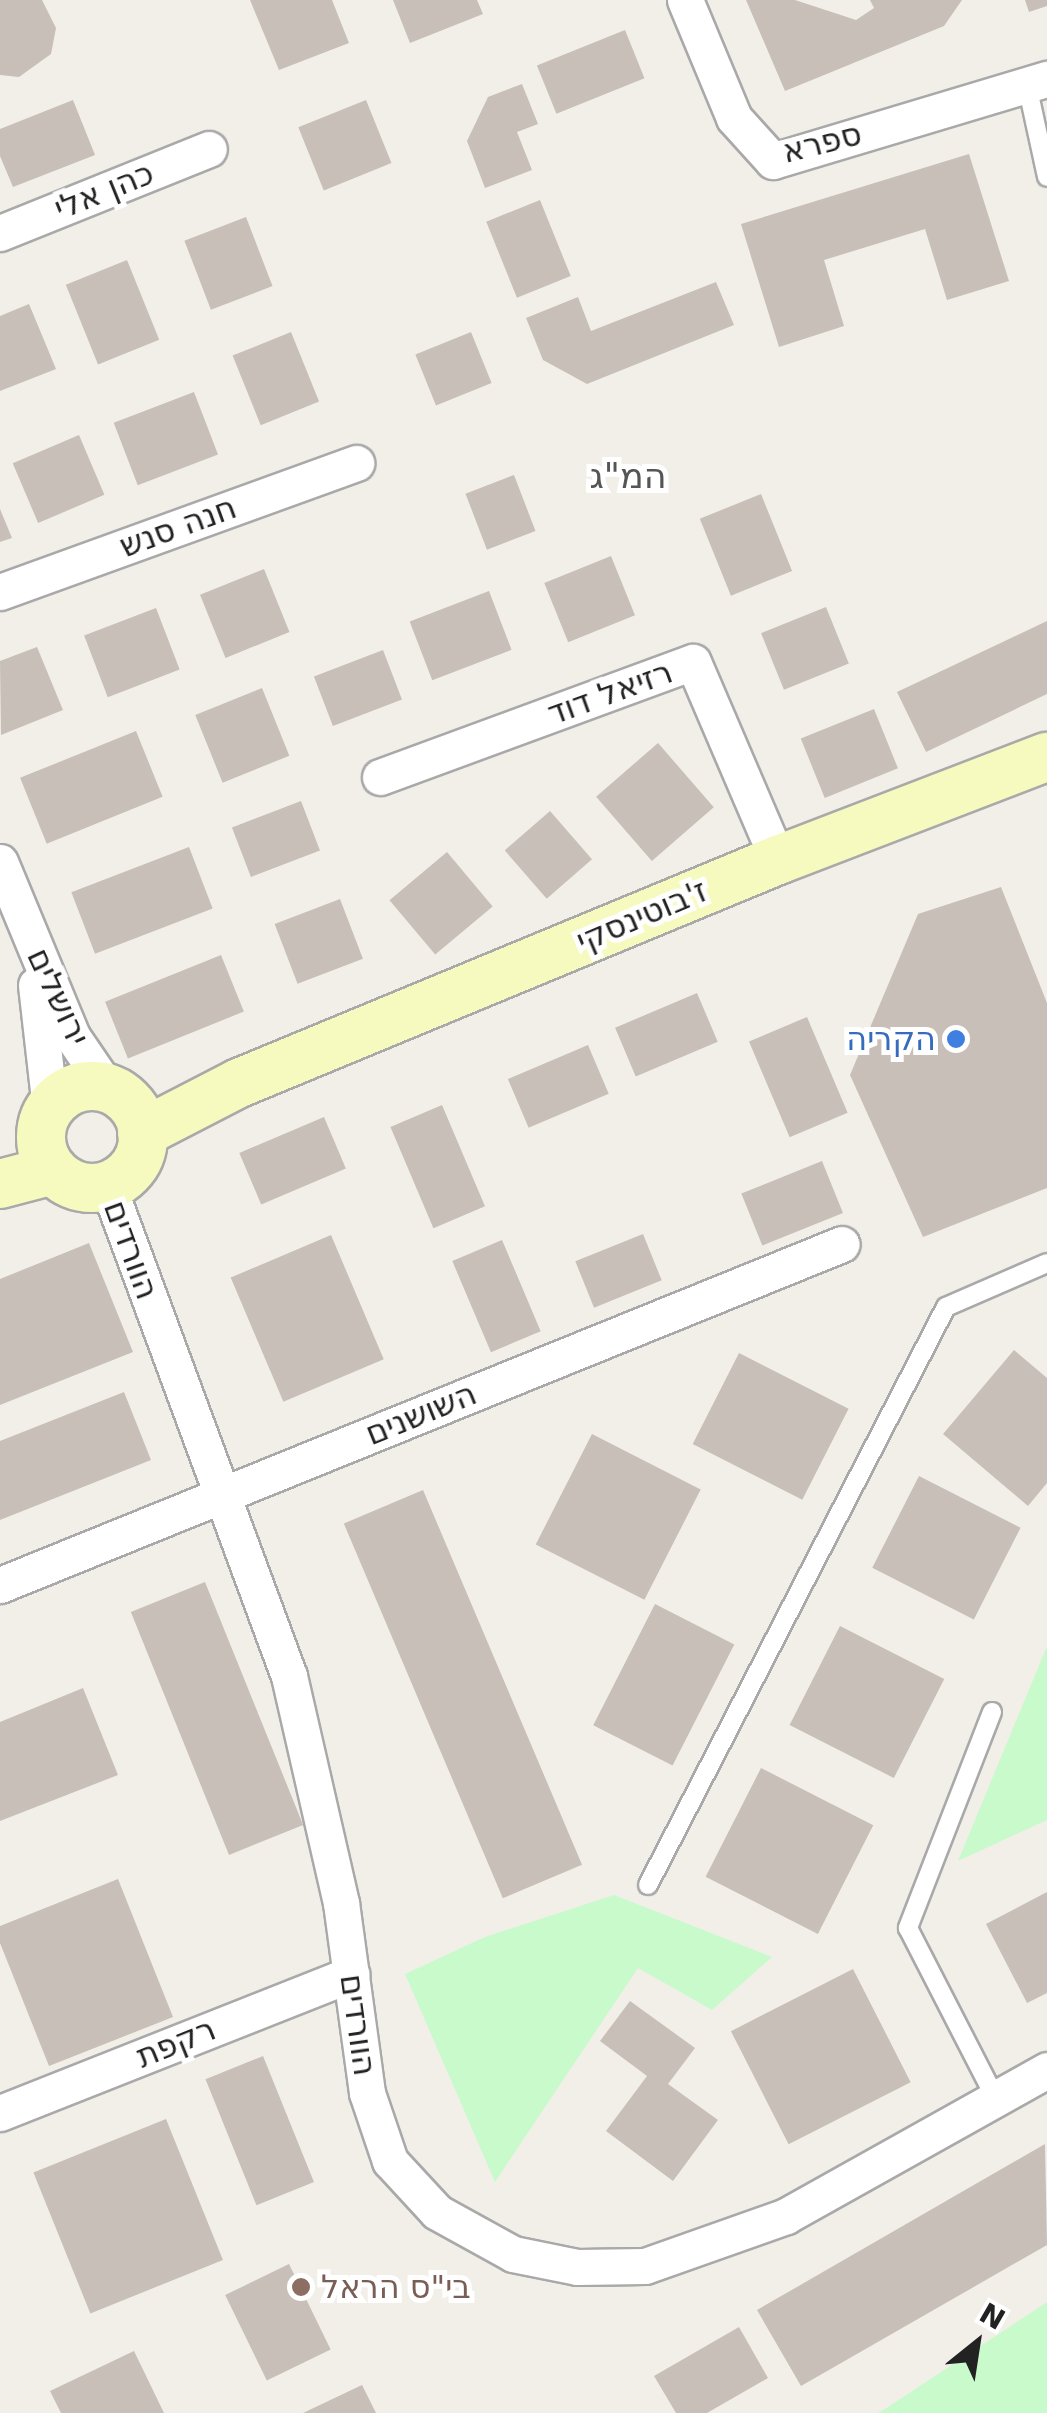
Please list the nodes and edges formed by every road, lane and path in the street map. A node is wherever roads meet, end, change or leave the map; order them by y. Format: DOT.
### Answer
graph roads {
  1 [pos="685,0"];
  2 [pos="1037,82"];
  3 [pos="209,149"];
  4 [pos="1047,177"];
  5 [pos="0,234"];
  6 [pos="356,463"];
  7 [pos="0,592"];
  8 [pos="1046,760"];
  9 [pos="380,777"];
  10 [pos="778,860"];
  11 [pos="0,862"];
  12 [pos="16,901"];
  13 [pos="126,1108"];
  14 [pos="48,1139"];
  15 [pos="0,1176"];
  16 [pos="0,1184"];
  17 [pos="108,1186"];
  18 [pos="842,1244"];
  19 [pos="1047,1263"];
  20 [pos="221,1496"];
  21 [pos="0,1585"];
  22 [pos="992,1712"];
  23 [pos="648,1886"];
  24 [pos="351,1974"];
  25 [pos="1047,2070"];
  26 [pos="995,2097"];
  27 [pos="0,2112"];
  1 -- 2 [label="street, ספרא"];
  2 -- 4 [label="lane"];
  3 -- 5 [label="street, כהן אלי"];
  6 -- 7 [label="street, חנה סנש"];
  8 -- 10 [label="street, ז'בוטינסקי"];
  9 -- 10 [label="street, רזיאל דוד"];
  10 -- 13 [label="street, ז'בוטינסקי"];
  11 -- 12 [label="street, ירושלים"];
  12 -- 13 [label="street, ירושלים"];
  12 -- 14 [label="street, ירושלים"];
  13 -- 14 [label="street"];
  13 -- 17 [label="street"];
  14 -- 15 [label="street"];
  14 -- 16 [label="street"];
  14 -- 17 [label="street"];
  17 -- 20 [label="street, הוורדים"];
  18 -- 20 [label="street, השושנים"];
  19 -- 23 [label="lane"];
  20 -- 21 [label="street, השושנים"];
  20 -- 24 [label="street, הוורדים"];
  22 -- 26 [label="lane"];
  24 -- 26 [label="street, הוורדים"];
  24 -- 27 [label="street, רקפת"];
  25 -- 26 [label="street, הוורדים"];
}
